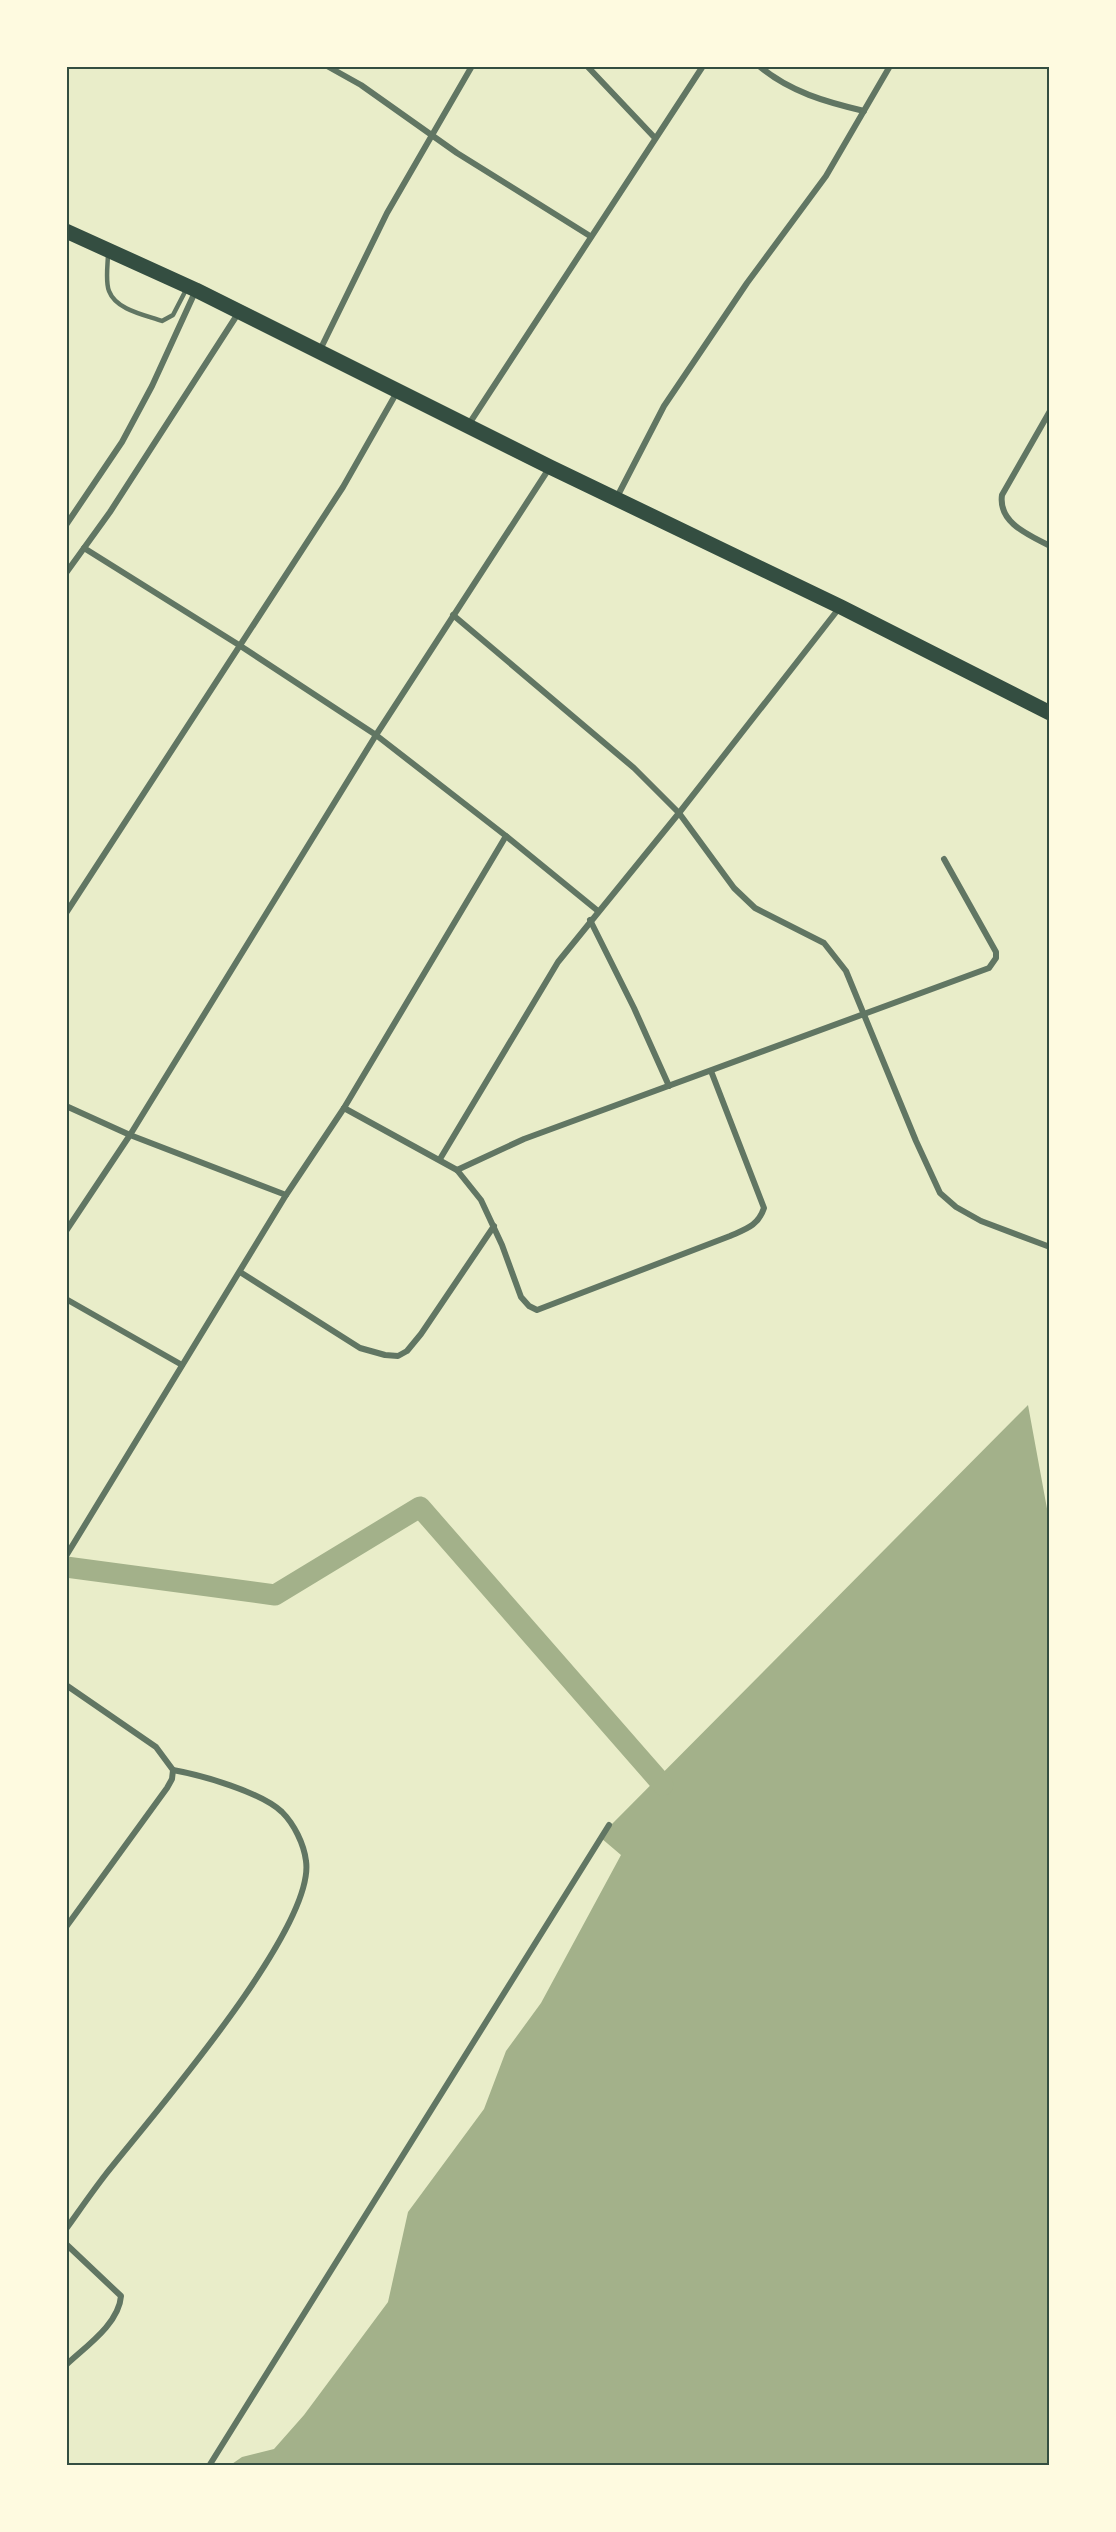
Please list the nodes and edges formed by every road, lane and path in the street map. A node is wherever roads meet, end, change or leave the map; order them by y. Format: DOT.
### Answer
graph roads {
  1 [pos="327,66"];
  2 [pos="472,66"];
  3 [pos="587,66"];
  4 [pos="704,66"];
  5 [pos="759,66"];
  6 [pos="890,66"];
  7 [pos="864,111"];
  8 [pos="432,136"];
  9 [pos="655,138"];
  10 [pos="66,231"];
  11 [pos="590,236"];
  12 [pos="108,250"];
  13 [pos="192,288"];
  14 [pos="239,312"];
  15 [pos="319,352"];
  16 [pos="398,390"];
  17 [pos="1050,411"];
  18 [pos="469,424"];
  19 [pos="550,467"];
  20 [pos="616,497"];
  21 [pos="66,525"];
  22 [pos="1050,546"];
  23 [pos="84,548"];
  24 [pos="66,573"];
  25 [pos="841,607"];
  26 [pos="453,615"];
  27 [pos="239,645"];
  28 [pos="1050,713"];
  29 [pos="376,735"];
  30 [pos="679,813"];
  31 [pos="506,836"];
  32 [pos="944,859"];
  33 [pos="598,911"];
  34 [pos="66,913"];
  35 [pos="590,921"];
  36 [pos="865,1014"];
  37 [pos="711,1071"];
  38 [pos="669,1086"];
  39 [pos="66,1106"];
  40 [pos="344,1108"];
  41 [pos="130,1135"];
  42 [pos="440,1159"];
  43 [pos="457,1170"];
  44 [pos="286,1195"];
  45 [pos="494,1226"];
  46 [pos="66,1231"];
  47 [pos="1050,1247"];
  48 [pos="240,1272"];
  49 [pos="66,1299"];
  50 [pos="182,1365"];
  51 [pos="66,1556"];
  52 [pos="66,1685"];
  53 [pos="172,1770"];
  54 [pos="609,1825"];
  55 [pos="66,1927"];
  56 [pos="66,2229"];
  57 [pos="66,2244"];
  58 [pos="66,2365"];
  59 [pos="209,2466"];
  1 -- 8 [label="street"];
  2 -- 8 [label="street"];
  3 -- 9 [label="street"];
  4 -- 9 [label="street"];
  5 -- 7 [label="street"];
  6 -- 7 [label="street"];
  7 -- 20 [label="street"];
  8 -- 11 [label="street"];
  8 -- 15 [label="street"];
  9 -- 11 [label="street"];
  10 -- 12 [label="main road"];
  11 -- 18 [label="street"];
  12 -- 13 [label="main road"];
  12 -- 13 [label="lane"];
  13 -- 14 [label="main road"];
  13 -- 21 [label="street"];
  14 -- 15 [label="main road"];
  14 -- 23 [label="street"];
  15 -- 16 [label="main road"];
  16 -- 18 [label="main road"];
  16 -- 27 [label="street"];
  17 -- 22 [label="street"];
  18 -- 19 [label="main road"];
  19 -- 20 [label="main road"];
  19 -- 26 [label="street"];
  20 -- 25 [label="main road"];
  23 -- 24 [label="street"];
  23 -- 27 [label="street"];
  25 -- 28 [label="main road"];
  25 -- 30 [label="street"];
  26 -- 29 [label="street"];
  26 -- 30 [label="street"];
  27 -- 29 [label="street"];
  27 -- 34 [label="street"];
  29 -- 31 [label="street"];
  29 -- 41 [label="street"];
  30 -- 33 [label="street"];
  30 -- 36 [label="street"];
  31 -- 33 [label="street"];
  31 -- 40 [label="street"];
  32 -- 36 [label="street"];
  33 -- 35 [label="street"];
  35 -- 38 [label="street"];
  35 -- 42 [label="street"];
  36 -- 37 [label="street"];
  36 -- 47 [label="street"];
  37 -- 38 [label="street"];
  37 -- 45 [label="street"];
  38 -- 43 [label="street"];
  39 -- 41 [label="street"];
  40 -- 42 [label="street"];
  40 -- 44 [label="street"];
  41 -- 44 [label="street"];
  41 -- 46 [label="street"];
  42 -- 43 [label="street"];
  43 -- 45 [label="street"];
  44 -- 48 [label="street"];
  45 -- 48 [label="street"];
  48 -- 50 [label="street"];
  49 -- 50 [label="street"];
  50 -- 51 [label="street"];
  52 -- 53 [label="street"];
  53 -- 55 [label="street"];
  53 -- 56 [label="street"];
  54 -- 59 [label="street"];
  57 -- 58 [label="street"];
}
